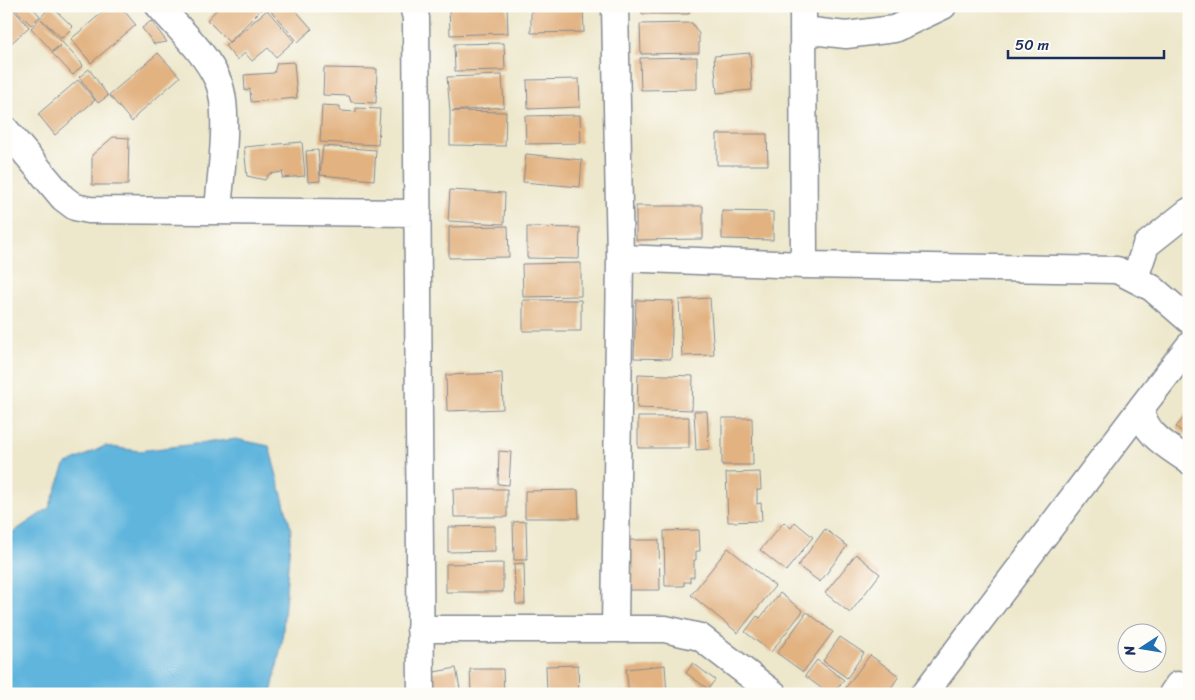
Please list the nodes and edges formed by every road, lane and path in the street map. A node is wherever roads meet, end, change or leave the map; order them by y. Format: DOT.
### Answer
graph roads {
  1 [pos="159,6"];
  2 [pos="413,6"];
  3 [pos="615,6"];
  4 [pos="944,6"];
  5 [pos="803,18"];
  6 [pos="6,130"];
  7 [pos="218,211"];
  8 [pos="1189,211"];
  9 [pos="418,213"];
  10 [pos="620,258"];
  11 [pos="804,265"];
  12 [pos="1135,278"];
  13 [pos="1189,320"];
  14 [pos="1189,346"];
  15 [pos="1141,408"];
  16 [pos="1189,461"];
  17 [pos="615,628"];
  18 [pos="420,629"];
  19 [pos="771,693"];
  20 [pos="421,694"];
  21 [pos="924,694"];
  1 -- 7 [label="street"];
  2 -- 9 [label="street"];
  3 -- 10 [label="street"];
  4 -- 5 [label="street"];
  5 -- 11 [label="street"];
  6 -- 7 [label="street"];
  7 -- 9 [label="street"];
  8 -- 12 [label="street"];
  9 -- 18 [label="street"];
  10 -- 11 [label="street"];
  10 -- 17 [label="street"];
  11 -- 12 [label="street"];
  12 -- 13 [label="street"];
  14 -- 15 [label="street"];
  15 -- 16 [label="street"];
  15 -- 21 [label="street"];
  17 -- 18 [label="street"];
  17 -- 19 [label="street"];
  18 -- 20 [label="street"];
}
